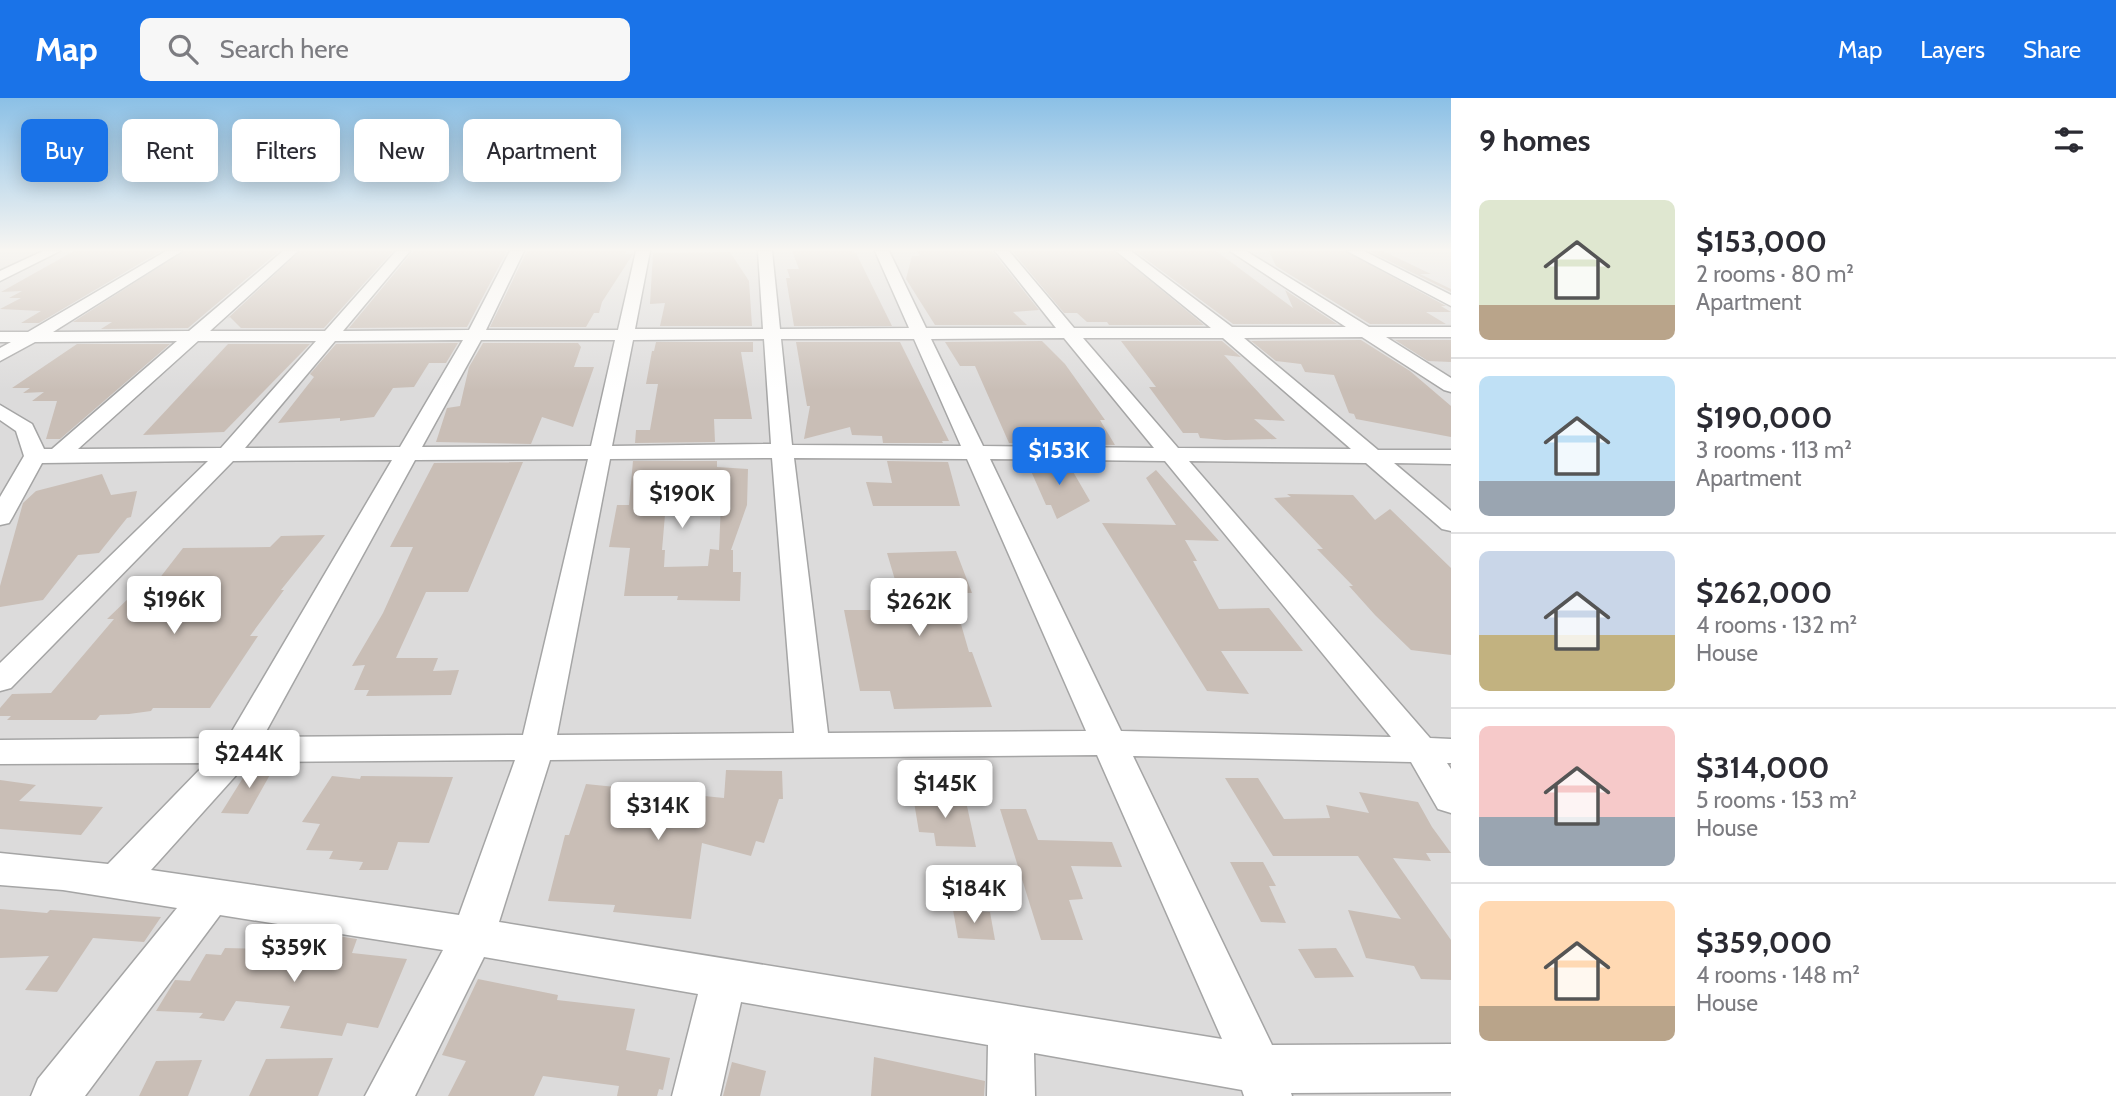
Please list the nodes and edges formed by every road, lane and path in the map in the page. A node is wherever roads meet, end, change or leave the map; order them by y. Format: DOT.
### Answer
graph roads {
  1 [pos="98,298"];
  2 [pos="239,298"];
  3 [pos="362,298"];
  4 [pos="494,298"];
  5 [pos="633,298"];
  6 [pos="769,298"];
  7 [pos="904,298"];
  8 [pos="1040,298"];
  9 [pos="1183,298"];
  10 [pos="1310,298"];
  11 [pos="1227,332"];
  12 [pos="1364,332"];
  13 [pos="1451,332"];
  14 [pos="772,333"];
  15 [pos="920,333"];
  16 [pos="1069,333"];
  17 [pos="625,334"];
  18 [pos="475,335"];
  19 [pos="328,336"];
  20 [pos="0,337"];
  21 [pos="194,337"];
  22 [pos="32,338"];
  23 [pos="0,356"];
  24 [pos="1451,386"];
  25 [pos="0,411"];
  26 [pos="782,451"];
  27 [pos="974,452"];
  28 [pos="600,453"];
  29 [pos="227,455"];
  30 [pos="1172,455"];
  31 [pos="1368,455"];
  32 [pos="46,456"];
  33 [pos="1451,457"];
  34 [pos="0,518"];
  35 [pos="1451,524"];
  36 [pos="0,681"];
  37 [pos="1109,743"];
  38 [pos="812,746"];
  39 [pos="537,748"];
  40 [pos="238,751"];
  41 [pos="1436,751"];
  42 [pos="0,752"];
  43 [pos="1451,799"];
  44 [pos="0,869"];
  45 [pos="116,882"];
  46 [pos="211,896"];
  47 [pos="473,936"];
  48 [pos="724,978"];
  49 [pos="1010,1027"];
  50 [pos="1451,1068"];
  51 [pos="1264,1083"];
  52 [pos="55,1096"];
  53 [pos="389,1096"];
  54 [pos="696,1096"];
  55 [pos="1011,1096"];
  1 -- 22 [label="street"];
  2 -- 21 [label="street"];
  3 -- 19 [label="street"];
  4 -- 18 [label="street"];
  5 -- 17 [label="street"];
  6 -- 14 [label="street"];
  7 -- 15 [label="street"];
  8 -- 16 [label="street"];
  9 -- 11 [label="street"];
  10 -- 12 [label="street"];
  11 -- 12 [label="street"];
  11 -- 16 [label="street"];
  11 -- 31 [label="street"];
  12 -- 13 [label="street"];
  12 -- 24 [label="street"];
  14 -- 15 [label="street"];
  14 -- 17 [label="street"];
  14 -- 26 [label="street"];
  15 -- 16 [label="street"];
  15 -- 27 [label="street"];
  16 -- 30 [label="street"];
  17 -- 18 [label="street"];
  17 -- 28 [label="street"];
  18 -- 19 [label="street"];
  18 -- 40 [label="street"];
  19 -- 21 [label="street"];
  19 -- 29 [label="street"];
  20 -- 22 [label="street"];
  21 -- 22 [label="street"];
  21 -- 32 [label="street"];
  22 -- 23 [label="street"];
  25 -- 32 [label="street"];
  26 -- 27 [label="street"];
  26 -- 28 [label="street"];
  26 -- 38 [label="street"];
  27 -- 30 [label="street"];
  27 -- 37 [label="street"];
  28 -- 29 [label="street"];
  28 -- 39 [label="street"];
  29 -- 32 [label="street"];
  29 -- 36 [label="street"];
  30 -- 31 [label="street"];
  30 -- 41 [label="street"];
  31 -- 33 [label="street"];
  31 -- 35 [label="street"];
  32 -- 34 [label="street"];
  37 -- 38 [label="street"];
  37 -- 41 [label="street"];
  37 -- 51 [label="street"];
  38 -- 39 [label="street"];
  39 -- 40 [label="street"];
  39 -- 47 [label="street"];
  40 -- 42 [label="street"];
  40 -- 45 [label="street"];
  41 -- 43 [label="street"];
  44 -- 45 [label="street"];
  45 -- 46 [label="street"];
  46 -- 47 [label="street"];
  46 -- 52 [label="street"];
  47 -- 48 [label="street"];
  47 -- 53 [label="street"];
  48 -- 49 [label="street"];
  48 -- 54 [label="street"];
  49 -- 51 [label="street"];
  49 -- 55 [label="street"];
  50 -- 51 [label="street"];
}
